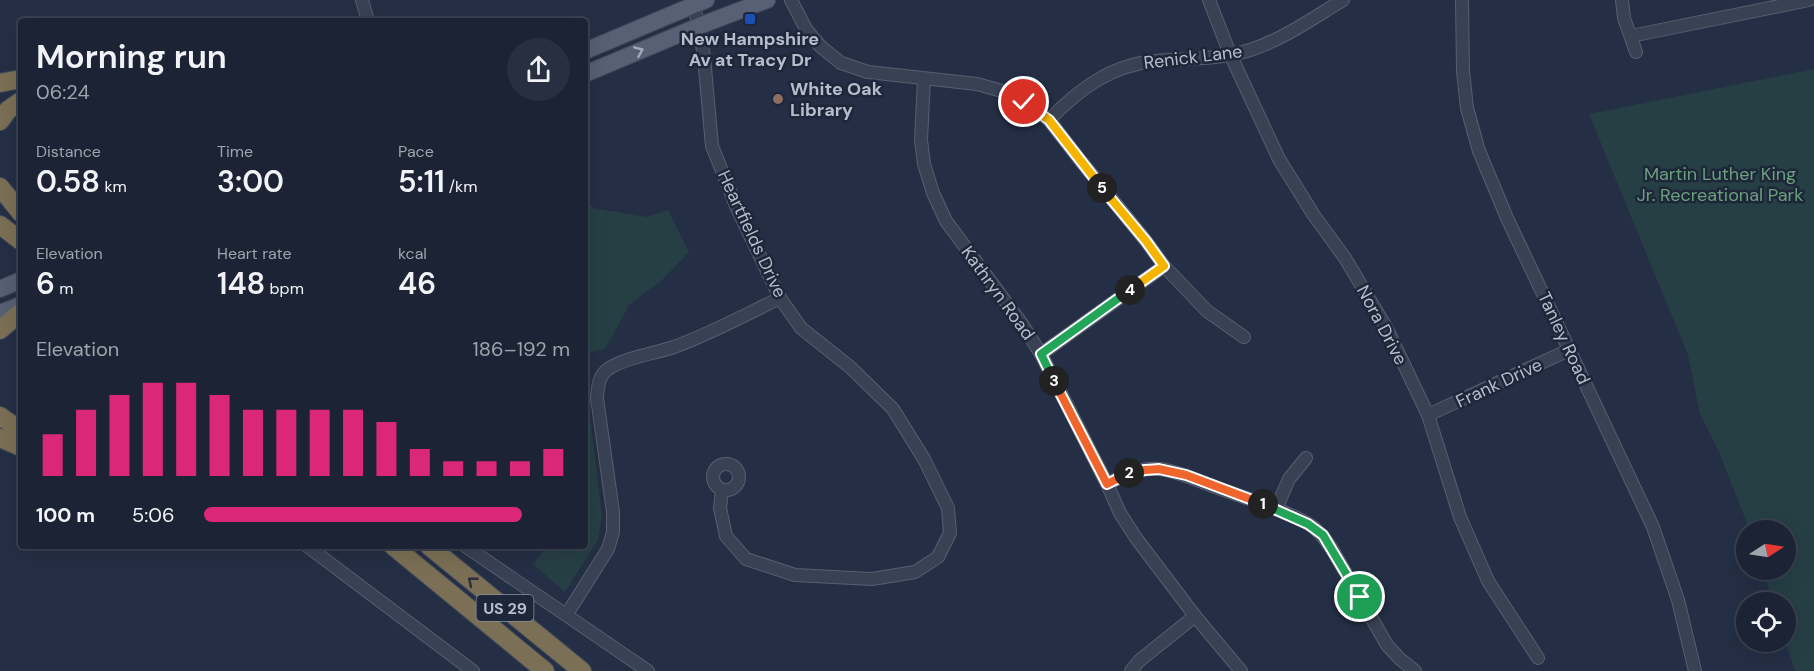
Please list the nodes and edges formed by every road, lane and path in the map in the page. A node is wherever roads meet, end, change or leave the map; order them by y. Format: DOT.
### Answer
graph roads {
  1 [pos="362,0"];
  2 [pos="767,0"];
  3 [pos="791,0"];
  4 [pos="1209,0"];
  5 [pos="1343,0"];
  6 [pos="1462,0"];
  7 [pos="1622,0"];
  8 [pos="1809,0"];
  9 [pos="697,2"];
  10 [pos="1775,3"];
  11 [pos="367,18"];
  12 [pos="699,26"];
  13 [pos="1631,36"];
  14 [pos="588,50"];
  15 [pos="1636,52"];
  16 [pos="1230,54"];
  17 [pos="588,73"];
  18 [pos="924,79"];
  19 [pos="18,80"];
  20 [pos="0,84"];
  21 [pos="18,103"];
  22 [pos="1049,120"];
  23 [pos="0,121"];
  24 [pos="0,187"];
  25 [pos="0,203"];
  26 [pos="18,209"];
  27 [pos="18,218"];
  28 [pos="0,226"];
  29 [pos="18,240"];
  30 [pos="1164,266"];
  31 [pos="18,281"];
  32 [pos="0,289"];
  33 [pos="780,298"];
  34 [pos="18,306"];
  35 [pos="0,314"];
  36 [pos="18,315"];
  37 [pos="0,330"];
  38 [pos="1244,337"];
  39 [pos="1569,350"];
  40 [pos="1041,354"];
  41 [pos="0,416"];
  42 [pos="1428,416"];
  43 [pos="18,429"];
  44 [pos="0,438"];
  45 [pos="18,446"];
  46 [pos="1306,458"];
  47 [pos="1107,484"];
  48 [pos="722,490"];
  49 [pos="1276,509"];
  50 [pos="311,549"];
  51 [pos="397,549"];
  52 [pos="433,549"];
  53 [pos="470,549"];
  54 [pos="567,614"];
  55 [pos="1195,616"];
  56 [pos="1538,658"];
  57 [pos="473,671"];
  58 [pos="545,671"];
  59 [pos="582,671"];
  60 [pos="648,671"];
  61 [pos="1131,671"];
  62 [pos="1241,671"];
  63 [pos="1415,671"];
  64 [pos="1695,671"];
  1 -- 11 [label="street"];
  2 -- 12 [label="main road"];
  3 -- 18 [label="street"];
  4 -- 16 [label="street, Nora Drive"];
  5 -- 16 [label="street, Renick Lane"];
  6 -- 39 [label="street, Tanley Road"];
  7 -- 13 [label="street"];
  8 -- 10 [label="street"];
  9 -- 12 [label="street, Heartfields Drive"];
  9 -- 14 [label="main road"];
  10 -- 13 [label="street"];
  17 -- 12 [label="main road, one-way"];
  12 -- 33 [label="street, Heartfields Drive"];
  13 -- 15 [label="street"];
  16 -- 22 [label="street, Renick Lane"];
  16 -- 42 [label="street, Nora Drive"];
  18 -- 22 [label="street"];
  18 -- 40 [label="street, Kathryn Road"];
  19 -- 20 [label="highway"];
  21 -- 23 [label="highway"];
  22 -- 30 [label="street"];
  24 -- 26 [label="highway"];
  25 -- 27 [label="highway"];
  28 -- 29 [label="highway"];
  30 -- 38 [label="street"];
  30 -- 40 [label="street"];
  31 -- 32 [label="main road"];
  33 -- 48 [label="street, Heartfields Drive"];
  33 -- 54 [label="street"];
  34 -- 35 [label="main road"];
  36 -- 37 [label="highway"];
  39 -- 42 [label="street, Frank Drive"];
  39 -- 64 [label="street, Tanley Road"];
  40 -- 47 [label="street, Kathryn Road"];
  41 -- 43 [label="highway"];
  42 -- 56 [label="street, Nora Drive"];
  44 -- 45 [label="highway"];
  46 -- 49 [label="street"];
  47 -- 49 [label="street"];
  47 -- 55 [label="street, Kathryn Road"];
  49 -- 63 [label="street"];
  50 -- 57 [label="street"];
  51 -- 58 [label="highway, US 29"];
  59 -- 52 [label="highway, US 29, one-way"];
  53 -- 54 [label="street"];
  54 -- 60 [label="street"];
  55 -- 61 [label="street"];
  55 -- 62 [label="street, Kathryn Road"];
}
